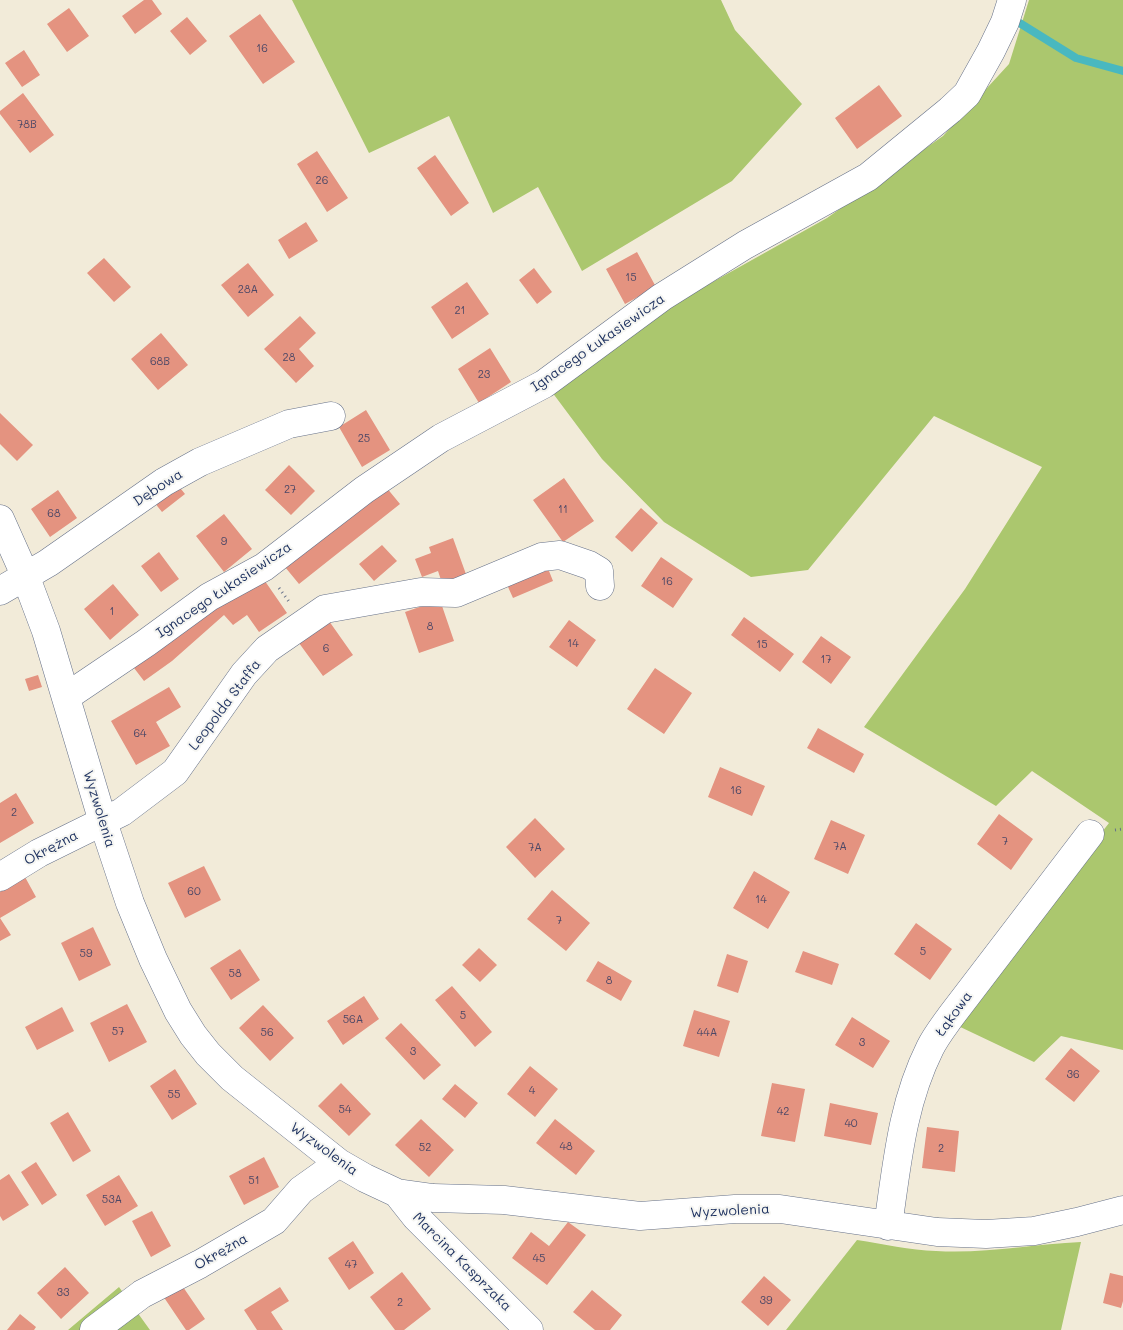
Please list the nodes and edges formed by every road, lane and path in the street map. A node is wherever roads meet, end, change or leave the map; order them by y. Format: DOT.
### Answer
graph roads {
  1 [pos="1009,10"];
  2 [pos="331,416"];
  3 [pos="0,518"];
  4 [pos="264,567"];
  5 [pos="25,575"];
  6 [pos="600,586"];
  7 [pos="0,591"];
  8 [pos="305,622"];
  9 [pos="66,697"];
  10 [pos="103,822"];
  11 [pos="1090,834"];
  12 [pos="0,877"];
  13 [pos="339,1164"];
  14 [pos="397,1193"];
  15 [pos="1123,1210"];
  16 [pos="888,1226"];
  17 [pos="94,1330"];
  18 [pos="529,1330"];
  1 -- 4 [label="street, Ignacego Łukasiewicza"];
  2 -- 5 [label="street, Dębowa"];
  3 -- 5 [label="street, Wyzwolenia"];
  4 -- 8 [label="path"];
  4 -- 9 [label="street, Ignacego Łukasiewicza"];
  5 -- 7 [label="street, Dębowa"];
  5 -- 9 [label="street, Wyzwolenia"];
  6 -- 8 [label="street, Leopolda Staffa"];
  8 -- 10 [label="street, Leopolda Staffa"];
  9 -- 10 [label="street, Wyzwolenia"];
  10 -- 12 [label="street, Okrężna"];
  10 -- 13 [label="street, Wyzwolenia"];
  11 -- 16 [label="street, Łąkowa"];
  13 -- 14 [label="street, Wyzwolenia"];
  13 -- 17 [label="street, Okrężna"];
  14 -- 16 [label="street, Wyzwolenia"];
  14 -- 18 [label="street, Marcina Kasprzaka"];
  15 -- 16 [label="street, Wyzwolenia"];
}
